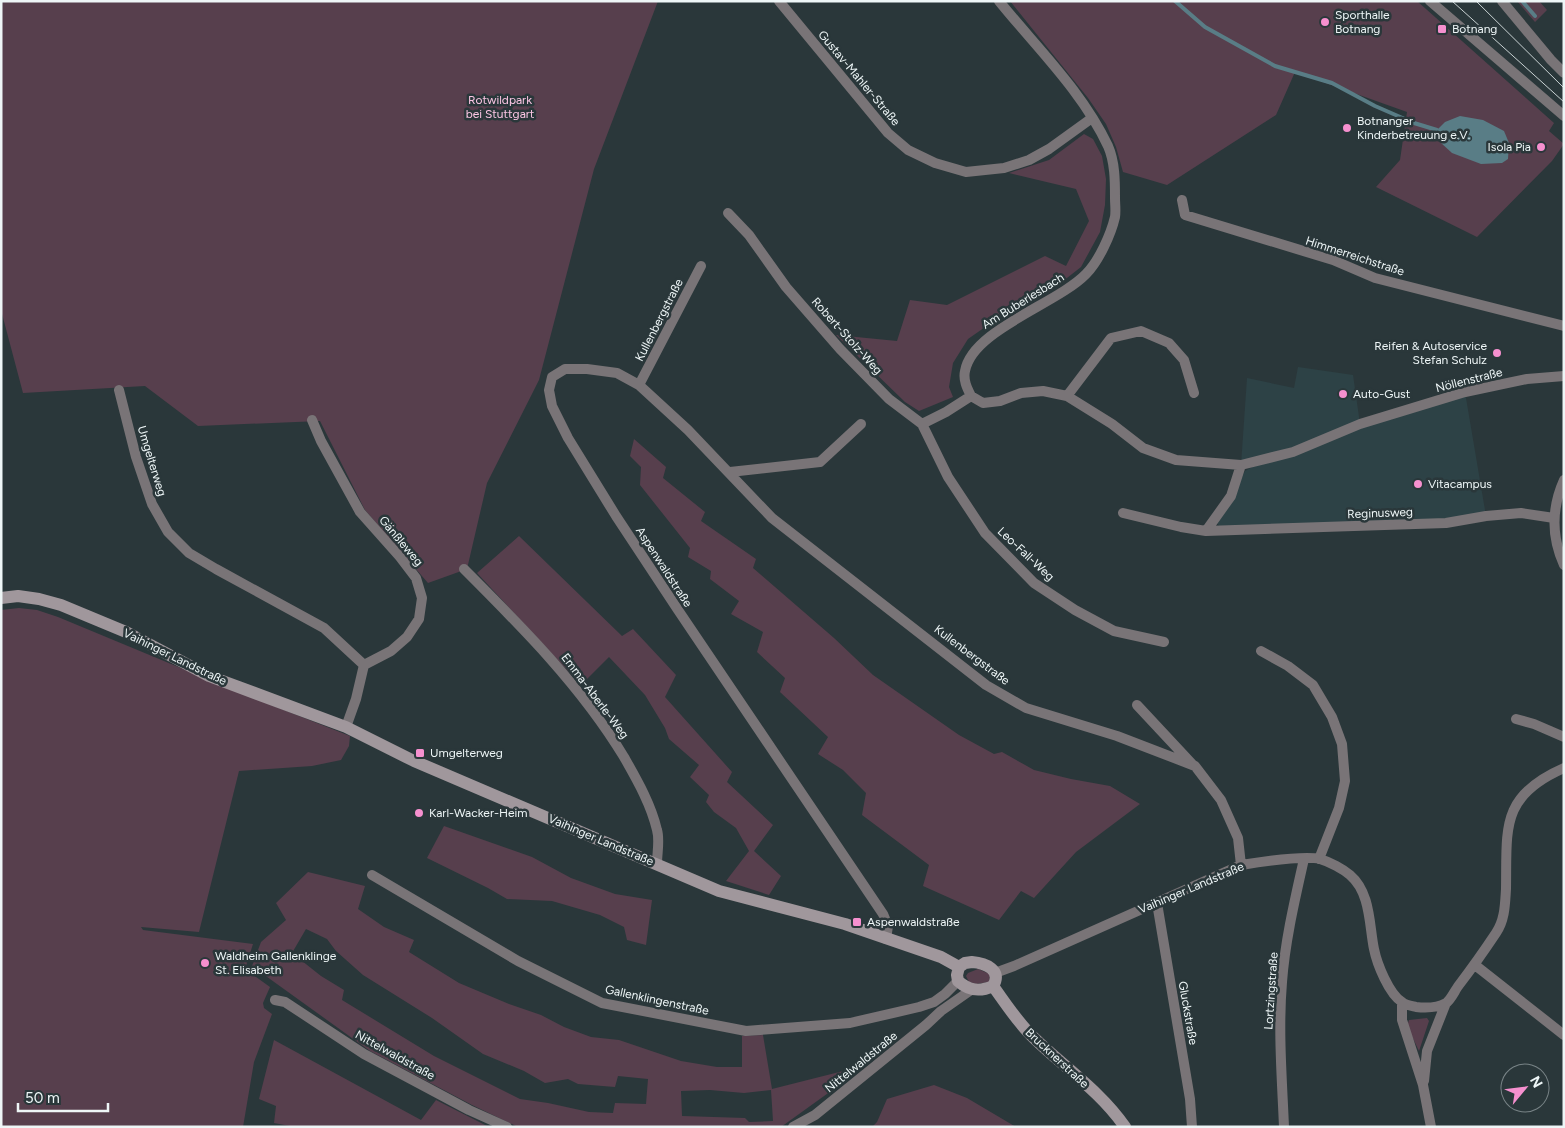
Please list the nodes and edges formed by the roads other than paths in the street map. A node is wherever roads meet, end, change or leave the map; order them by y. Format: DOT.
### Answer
graph roads {
  1 [pos="779,1"];
  2 [pos="999,1"];
  3 [pos="1430,1"];
  4 [pos="1502,1"];
  5 [pos="1564,73"];
  6 [pos="1564,116"];
  7 [pos="1092,118"];
  8 [pos="1182,200"];
  9 [pos="728,213"];
  10 [pos="700,266"];
  11 [pos="1564,326"];
  12 [pos="552,376"];
  13 [pos="1564,376"];
  14 [pos="639,385"];
  15 [pos="119,390"];
  16 [pos="1194,393"];
  17 [pos="970,396"];
  18 [pos="1068,396"];
  19 [pos="312,420"];
  20 [pos="861,424"];
  21 [pos="922,424"];
  22 [pos="1241,465"];
  23 [pos="730,472"];
  24 [pos="1564,480"];
  25 [pos="1123,513"];
  26 [pos="1554,518"];
  27 [pos="1206,531"];
  28 [pos="1564,565"];
  29 [pos="464,569"];
  30 [pos="1,598"];
  31 [pos="1164,642"];
  32 [pos="1261,651"];
  33 [pos="364,665"];
  34 [pos="1137,705"];
  35 [pos="1516,719"];
  36 [pos="346,728"];
  37 [pos="1564,737"];
  38 [pos="1195,766"];
  39 [pos="1564,768"];
  40 [pos="1304,859"];
  41 [pos="1319,859"];
  42 [pos="657,864"];
  43 [pos="1241,865"];
  44 [pos="372,875"];
  45 [pos="1157,903"];
  46 [pos="886,939"];
  47 [pos="1475,965"];
  48 [pos="959,967"];
  49 [pos="995,973"];
  50 [pos="958,981"];
  51 [pos="993,986"];
  52 [pos="971,990"];
  53 [pos="275,1000"];
  54 [pos="934,1002"];
  55 [pos="1402,1002"];
  56 [pos="1446,1003"];
  57 [pos="941,1011"];
  58 [pos="1564,1035"];
  59 [pos="1423,1085"];
  60 [pos="507,1127"];
  61 [pos="793,1127"];
  62 [pos="1125,1127"];
  63 [pos="1192,1127"];
  64 [pos="1284,1127"];
  65 [pos="1431,1127"];
  1 -- 7 [label="street, Gustav-Mahler-Straße"];
  2 -- 7 [label="street, Am Buberlesbach"];
  3 -- 6 [label="street"];
  4 -- 5 [label="street"];
  7 -- 17 [label="street, Am Buberlesbach"];
  8 -- 11 [label="street, Himmerreichstraße"];
  9 -- 21 [label="street, Robert-Stolz-Weg"];
  10 -- 14 [label="street, Kullenbergstraße"];
  12 -- 14 [label="street, Kullenbergstraße"];
  12 -- 46 [label="street, Aspenwaldstraße"];
  13 -- 22 [label="street, Nöllenstraße"];
  14 -- 23 [label="street, Kullenbergstraße"];
  15 -- 33 [label="street, Umgelterweg"];
  16 -- 18 [label="street"];
  17 -- 18 [label="street, Nöllenstraße"];
  17 -- 21 [label="street"];
  18 -- 22 [label="street, Nöllenstraße"];
  19 -- 33 [label="street, Gänßleweg"];
  20 -- 23 [label="street"];
  21 -- 31 [label="street, Leo-Fall-Weg"];
  22 -- 27 [label="street"];
  23 -- 38 [label="street, Kullenbergstraße"];
  24 -- 26 [label="street"];
  25 -- 27 [label="street"];
  26 -- 27 [label="street, Reginusweg"];
  26 -- 28 [label="street"];
  29 -- 42 [label="street, Emma-Aberle-Weg"];
  30 -- 36 [label="street, Vaihinger Landstraße"];
  32 -- 41 [label="street"];
  33 -- 36 [label="street"];
  34 -- 38 [label="street"];
  35 -- 37 [label="street"];
  36 -- 42 [label="street, Vaihinger Landstraße"];
  38 -- 43 [label="street"];
  39 -- 47 [label="street"];
  40 -- 41 [label="street, Vaihinger Landstraße"];
  40 -- 43 [label="street, Vaihinger Landstraße"];
  40 -- 64 [label="street, Lortzingstraße"];
  41 -- 55 [label="street, Vaihinger Landstraße"];
  42 -- 46 [label="street, Vaihinger Landstraße"];
  43 -- 45 [label="street, Vaihinger Landstraße"];
  44 -- 54 [label="street, Gallenklingenstraße"];
  45 -- 49 [label="street, Vaihinger Landstraße"];
  45 -- 63 [label="street, Gluckstraße"];
  46 -- 48 [label="street, Vaihinger Landstraße"];
  47 -- 56 [label="street"];
  47 -- 58 [label="street"];
  48 -- 49 [label="street"];
  48 -- 50 [label="street"];
  49 -- 51 [label="street"];
  50 -- 52 [label="street"];
  50 -- 54 [label="street, Gallenklingenstraße"];
  51 -- 52 [label="street"];
  51 -- 62 [label="street, Brucknerstraße"];
  52 -- 57 [label="street, Nittelwaldstraße"];
  53 -- 60 [label="street, Nittelwaldstraße"];
  54 -- 57 [label="street"];
  55 -- 56 [label="street"];
  55 -- 59 [label="street"];
  56 -- 59 [label="street"];
  57 -- 61 [label="street, Nittelwaldstraße"];
  59 -- 65 [label="street"];
}
